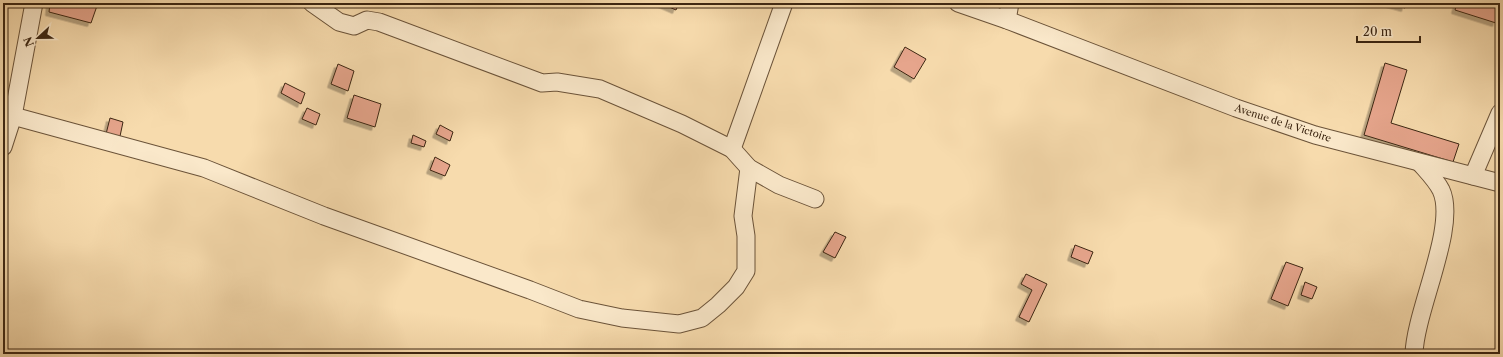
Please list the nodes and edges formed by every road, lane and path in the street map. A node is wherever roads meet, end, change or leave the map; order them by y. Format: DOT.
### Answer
graph roads {
  1 [pos="34,3"];
  2 [pos="312,3"];
  3 [pos="784,3"];
  4 [pos="958,3"];
  5 [pos="1010,3"];
  6 [pos="1007,20"];
  7 [pos="1500,113"];
  8 [pos="13,116"];
  9 [pos="3,147"];
  10 [pos="732,149"];
  11 [pos="1420,163"];
  12 [pos="749,168"];
  13 [pos="1473,176"];
  14 [pos="1500,183"];
  15 [pos="815,199"];
  16 [pos="1414,354"];
  1 -- 8 [label="street"];
  2 -- 10 [label="street"];
  3 -- 10 [label="street"];
  4 -- 6 [label="street, Avenue de la Victoire"];
  5 -- 6 [label="street"];
  6 -- 11 [label="street, Avenue de la Victoire"];
  7 -- 13 [label="street"];
  8 -- 9 [label="street"];
  8 -- 12 [label="street"];
  10 -- 12 [label="street"];
  11 -- 13 [label="street, Avenue de la Victoire"];
  11 -- 16 [label="street"];
  12 -- 15 [label="street"];
  13 -- 14 [label="street, Avenue de la Victoire"];
}
